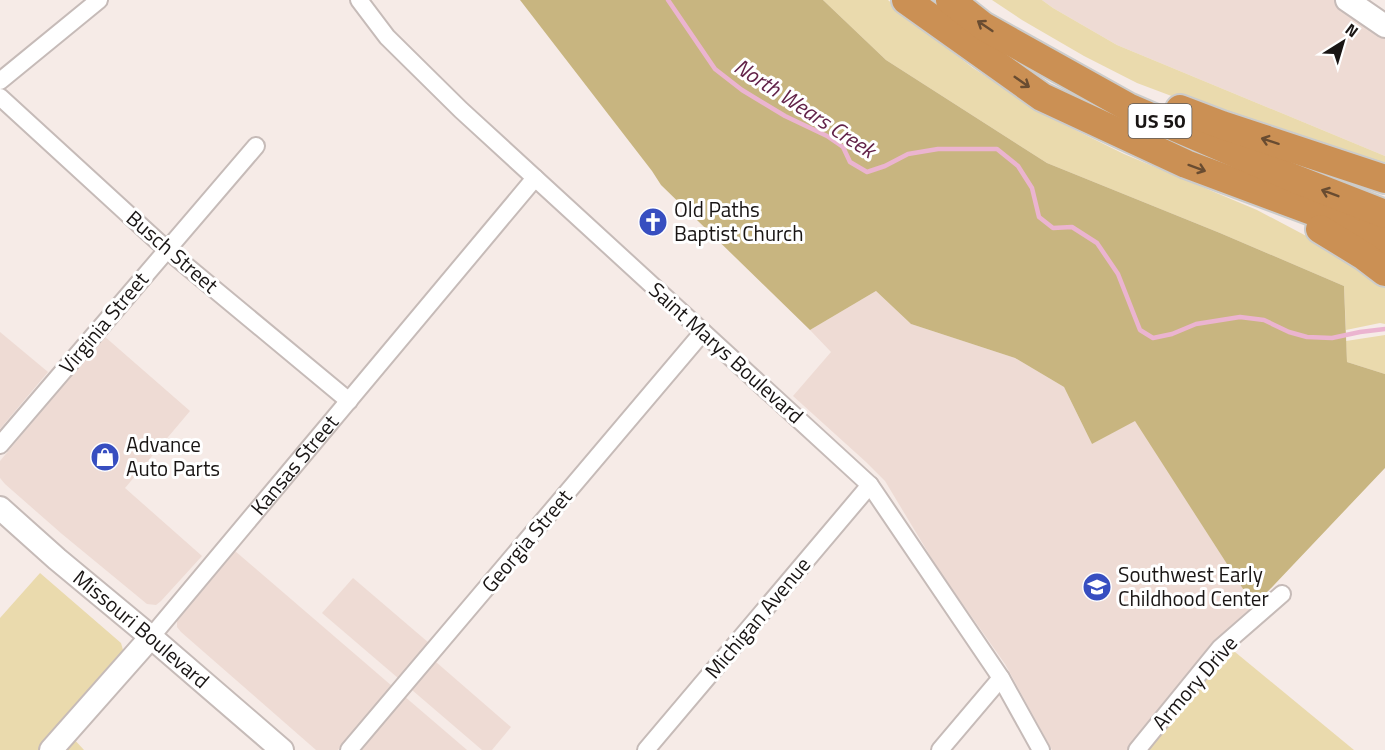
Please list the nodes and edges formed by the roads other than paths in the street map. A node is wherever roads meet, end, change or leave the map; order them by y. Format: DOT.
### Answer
graph roads {
  1 [pos="99,0"];
  2 [pos="358,0"];
  3 [pos="906,0"];
  4 [pos="950,0"];
  5 [pos="1347,0"];
  6 [pos="1385,26"];
  7 [pos="1011,42"];
  8 [pos="0,81"];
  9 [pos="0,97"];
  10 [pos="256,146"];
  11 [pos="535,178"];
  12 [pos="1385,179"];
  13 [pos="1252,188"];
  14 [pos="1385,214"];
  15 [pos="1385,241"];
  16 [pos="166,249"];
  17 [pos="1385,272"];
  18 [pos="704,332"];
  19 [pos="349,401"];
  20 [pos="0,446"];
  21 [pos="870,485"];
  22 [pos="0,508"];
  23 [pos="1282,594"];
  24 [pos="151,637"];
  25 [pos="1001,678"];
  26 [pos="55,749"];
  27 [pos="282,750"];
  28 [pos="349,750"];
  29 [pos="646,750"];
  30 [pos="940,750"];
  31 [pos="1041,750"];
  32 [pos="1137,750"];
  1 -- 8 [label="street"];
  2 -- 11 [label="street, Saint Marys Boulevard"];
  3 -- 13 [label="highway, US 50, one-way"];
  7 -- 4 [label="highway, US 50, one-way"];
  5 -- 6 [label="main road"];
  12 -- 7 [label="highway, one-way"];
  14 -- 7 [label="highway, US 50, one-way"];
  9 -- 16 [label="street, Busch Street"];
  10 -- 16 [label="street, Virginia Street"];
  11 -- 18 [label="street, Saint Marys Boulevard"];
  11 -- 19 [label="street, Kansas Street"];
  13 -- 15 [label="highway, US 50"];
  13 -- 17 [label="highway"];
  16 -- 19 [label="street, Busch Street"];
  16 -- 20 [label="street, Virginia Street"];
  18 -- 21 [label="street, Saint Marys Boulevard"];
  18 -- 28 [label="street, Georgia Street"];
  19 -- 24 [label="street, Kansas Street"];
  21 -- 25 [label="street, Saint Marys Boulevard"];
  21 -- 29 [label="street, Michigan Avenue"];
  22 -- 24 [label="main road, Missouri Boulevard"];
  23 -- 32 [label="street, Armory Drive"];
  24 -- 26 [label="main road, Kansas Street"];
  24 -- 27 [label="main road, Missouri Boulevard"];
  25 -- 30 [label="street"];
  25 -- 31 [label="street, Saint Marys Boulevard"];
}
